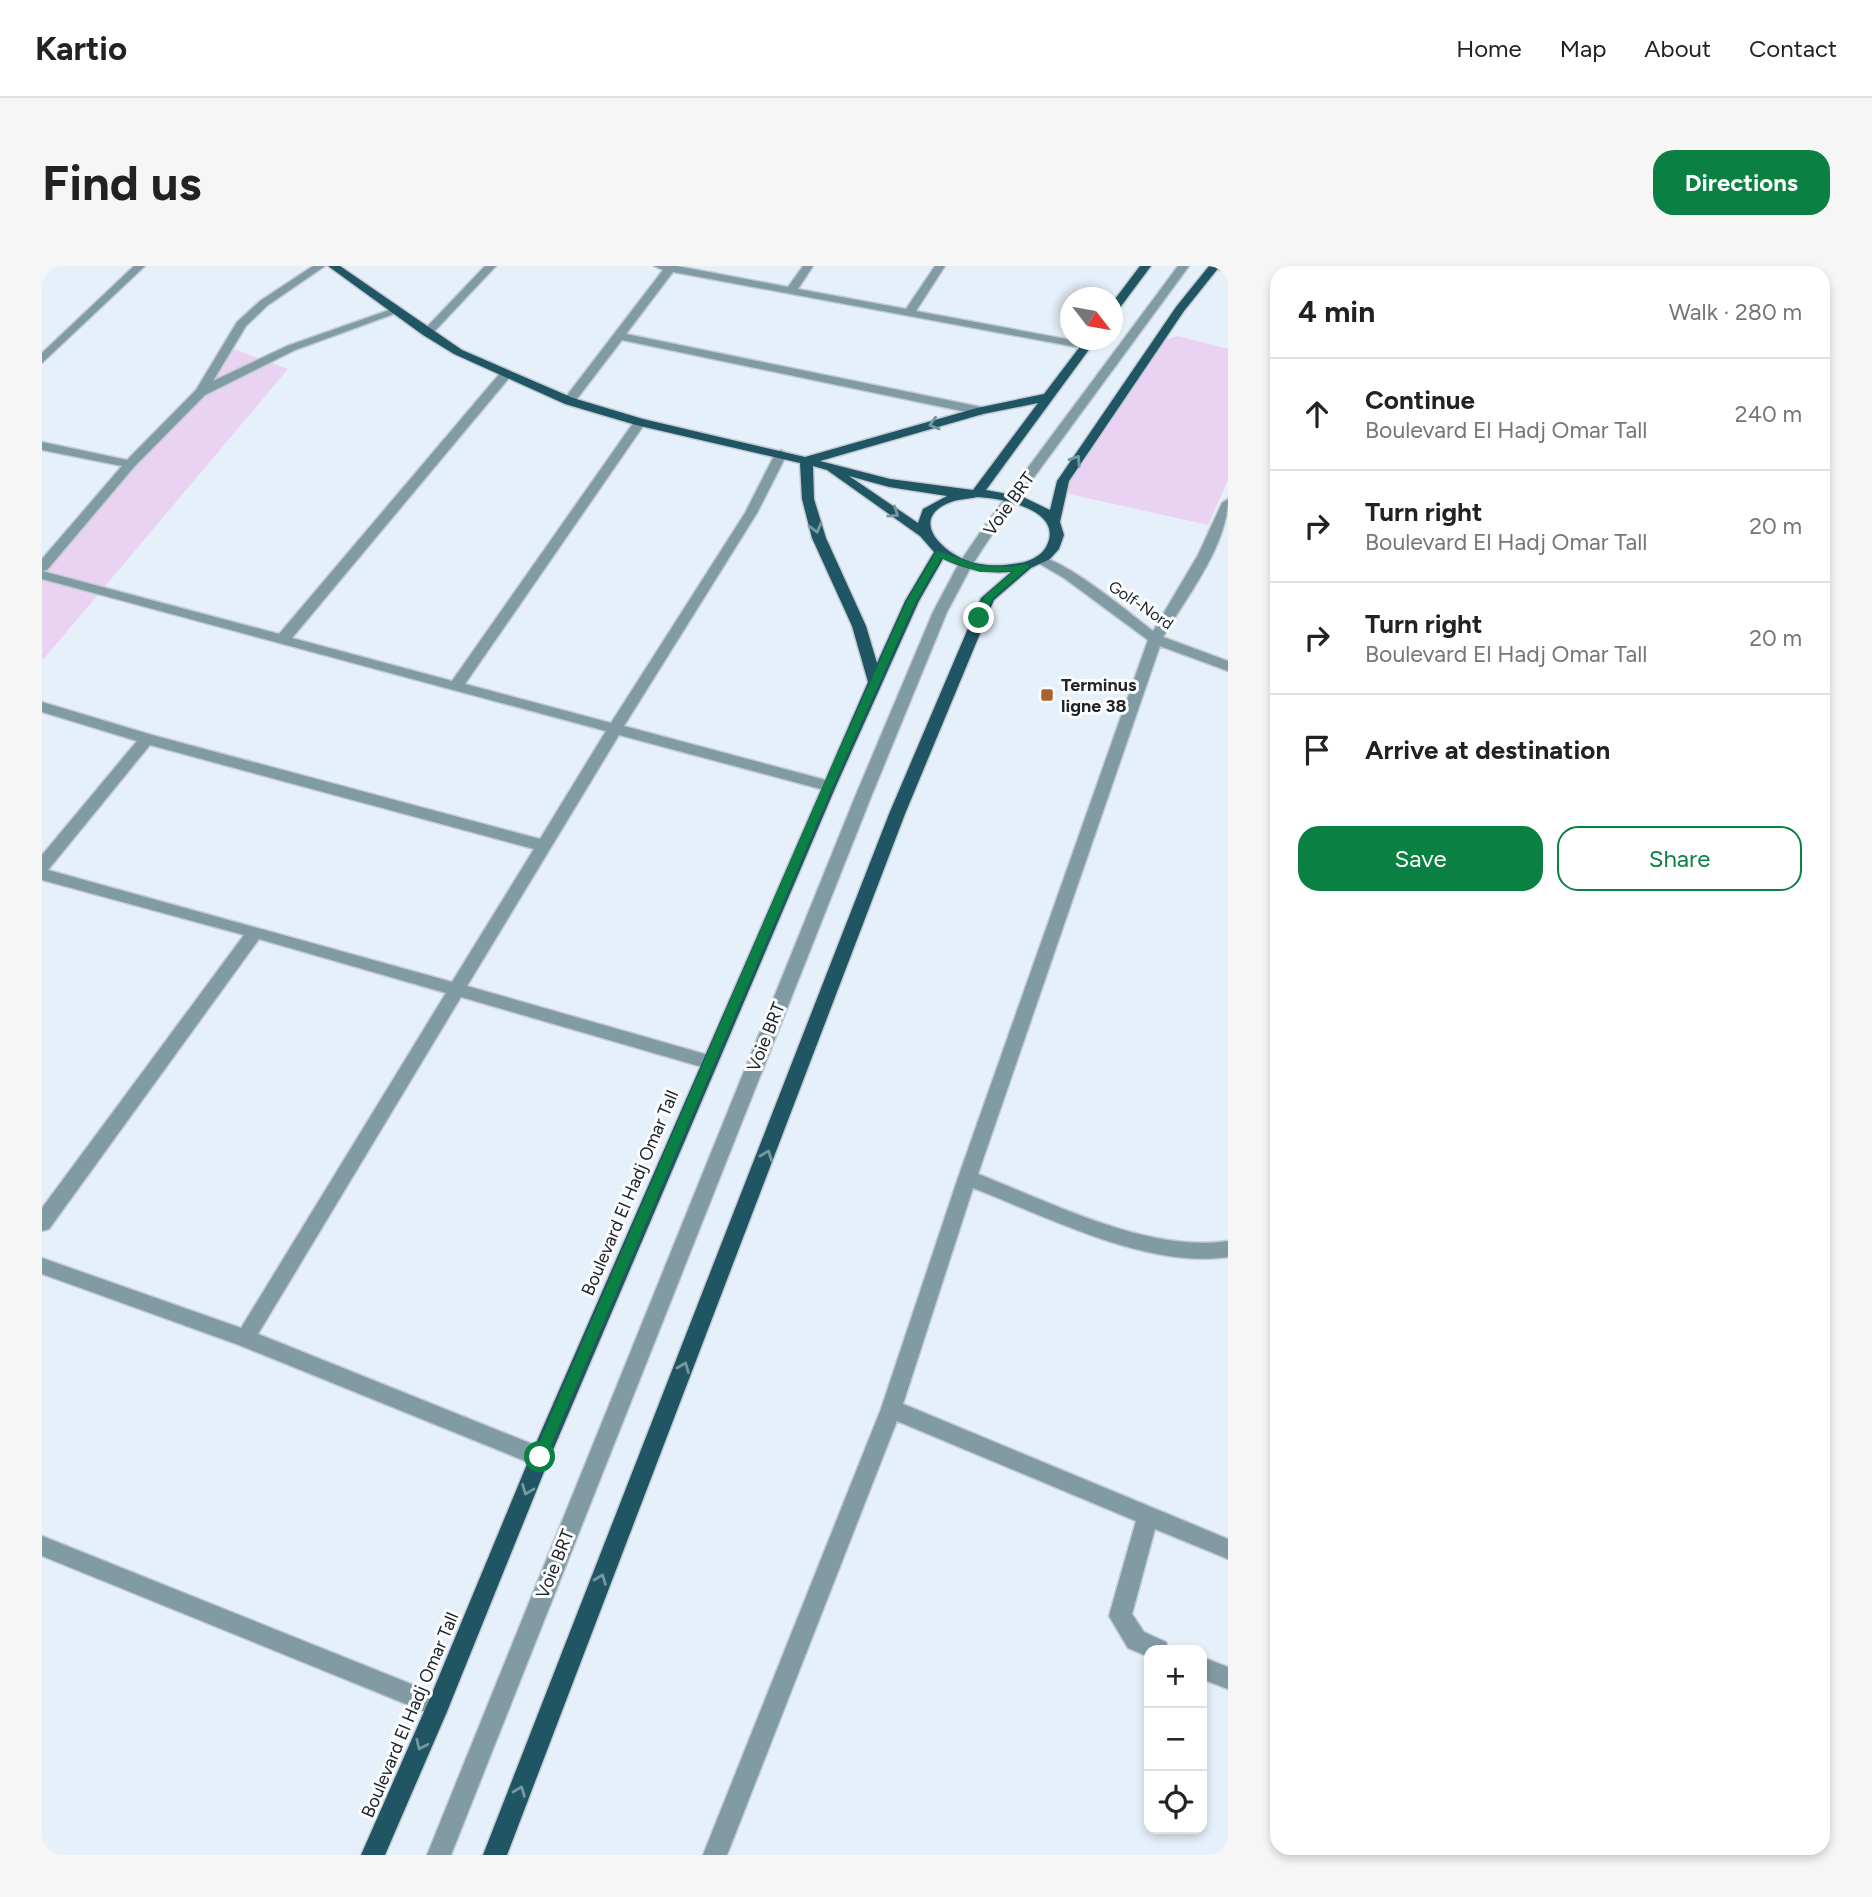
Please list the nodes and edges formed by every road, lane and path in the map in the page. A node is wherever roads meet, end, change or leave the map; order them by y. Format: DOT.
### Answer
graph roads {
  1 [pos="140,266"];
  2 [pos="320,266"];
  3 [pos="333,266"];
  4 [pos="491,266"];
  5 [pos="808,266"];
  6 [pos="940,266"];
  7 [pos="1146,266"];
  8 [pos="1216,266"];
  9 [pos="667,267"];
  10 [pos="1183,267"];
  11 [pos="1228,269"];
  12 [pos="791,290"];
  13 [pos="1123,296"];
  14 [pos="396,311"];
  15 [pos="910,312"];
  16 [pos="427,333"];
  17 [pos="621,336"];
  18 [pos="1060,338"];
  19 [pos="1084,350"];
  20 [pos="42,359"];
  21 [pos="505,375"];
  22 [pos="201,392"];
  23 [pos="1049,397"];
  24 [pos="569,401"];
  25 [pos="981,411"];
  26 [pos="640,422"];
  27 [pos="42,446"];
  28 [pos="781,454"];
  29 [pos="806,460"];
  30 [pos="130,464"];
  31 [pos="824,465"];
  32 [pos="977,493"];
  33 [pos="962,494"];
  34 [pos="1013,497"];
  35 [pos="1228,503"];
  36 [pos="1053,523"];
  37 [pos="924,533"];
  38 [pos="940,553"];
  39 [pos="1033,563"];
  40 [pos="965,565"];
  41 [pos="42,567"];
  42 [pos="42,575"];
  43 [pos="283,639"];
  44 [pos="1155,639"];
  45 [pos="1228,666"];
  46 [pos="875,681"];
  47 [pos="456,686"];
  48 [pos="42,707"];
  49 [pos="615,729"];
  50 [pos="147,739"];
  51 [pos="828,786"];
  52 [pos="544,846"];
  53 [pos="42,866"];
  54 [pos="42,874"];
  55 [pos="255,932"];
  56 [pos="458,990"];
  57 [pos="709,1062"];
  58 [pos="967,1178"];
  59 [pos="42,1223"];
  60 [pos="1228,1249"];
  61 [pos="42,1266"];
  62 [pos="245,1338"];
  63 [pos="891,1409"];
  64 [pos="540,1457"];
  65 [pos="1147,1516"];
  66 [pos="42,1546"];
  67 [pos="1228,1549"];
  68 [pos="1147,1645"];
  69 [pos="1207,1670"];
  70 [pos="1228,1678"];
  71 [pos="438,1706"];
  72 [pos="373,1855"];
  73 [pos="439,1855"];
  74 [pos="495,1855"];
  75 [pos="715,1855"];
  1 -- 20 [label="street"];
  2 -- 22 [label="street"];
  3 -- 14 [label="main road"];
  4 -- 16 [label="street"];
  5 -- 12 [label="street"];
  6 -- 15 [label="street"];
  7 -- 13 [label="main road"];
  8 -- 11 [label="street"];
  36 -- 8 [label="main road, one-way"];
  9 -- 12 [label="street"];
  9 -- 17 [label="street"];
  10 -- 34 [label="street, Voie BRT"];
  12 -- 15 [label="street"];
  14 -- 16 [label="main road"];
  14 -- 22 [label="street"];
  15 -- 18 [label="street"];
  16 -- 21 [label="main road"];
  17 -- 24 [label="street"];
  17 -- 25 [label="street"];
  19 -- 23 [label="main road"];
  21 -- 24 [label="main road"];
  21 -- 43 [label="street"];
  22 -- 30 [label="street"];
  23 -- 25 [label="main road"];
  23 -- 32 [label="main road"];
  24 -- 26 [label="main road"];
  25 -- 29 [label="main road, one-way"];
  26 -- 28 [label="main road"];
  26 -- 47 [label="street"];
  27 -- 30 [label="street"];
  28 -- 29 [label="main road"];
  28 -- 49 [label="street"];
  29 -- 31 [label="main road"];
  29 -- 46 [label="main road, one-way"];
  30 -- 41 [label="street"];
  31 -- 33 [label="main road"];
  31 -- 37 [label="main road, one-way"];
  32 -- 33 [label="main road"];
  32 -- 34 [label="main road"];
  33 -- 37 [label="main road"];
  34 -- 36 [label="main road"];
  34 -- 40 [label="street, Voie BRT"];
  35 -- 44 [label="street"];
  36 -- 39 [label="main road"];
  37 -- 38 [label="main road"];
  38 -- 40 [label="main road"];
  38 -- 46 [label="main road, Boulevard El Hadj Omar Tall"];
  39 -- 40 [label="main road"];
  39 -- 44 [label="street, Golf-Nord"];
  74 -- 39 [label="main road, one-way"];
  40 -- 73 [label="street, Voie BRT"];
  42 -- 43 [label="street"];
  43 -- 47 [label="street"];
  44 -- 45 [label="street, Golf-Nord"];
  44 -- 58 [label="street"];
  46 -- 51 [label="main road, Boulevard El Hadj Omar Tall"];
  47 -- 49 [label="street"];
  48 -- 50 [label="street"];
  49 -- 51 [label="street"];
  49 -- 52 [label="street"];
  50 -- 52 [label="street"];
  50 -- 53 [label="street"];
  51 -- 57 [label="main road, Boulevard El Hadj Omar Tall"];
  52 -- 56 [label="street"];
  54 -- 55 [label="street"];
  55 -- 56 [label="street"];
  55 -- 59 [label="street"];
  56 -- 57 [label="street"];
  56 -- 62 [label="street"];
  57 -- 64 [label="main road, Boulevard El Hadj Omar Tall"];
  58 -- 60 [label="street"];
  58 -- 63 [label="street"];
  61 -- 62 [label="street"];
  62 -- 64 [label="street"];
  63 -- 65 [label="street"];
  63 -- 75 [label="street"];
  64 -- 71 [label="main road, Boulevard El Hadj Omar Tall, one-way"];
  65 -- 67 [label="street"];
  65 -- 68 [label="street"];
  66 -- 71 [label="street"];
  69 -- 70 [label="street"];
  71 -- 72 [label="main road, Boulevard El Hadj Omar Tall, one-way"];
}
